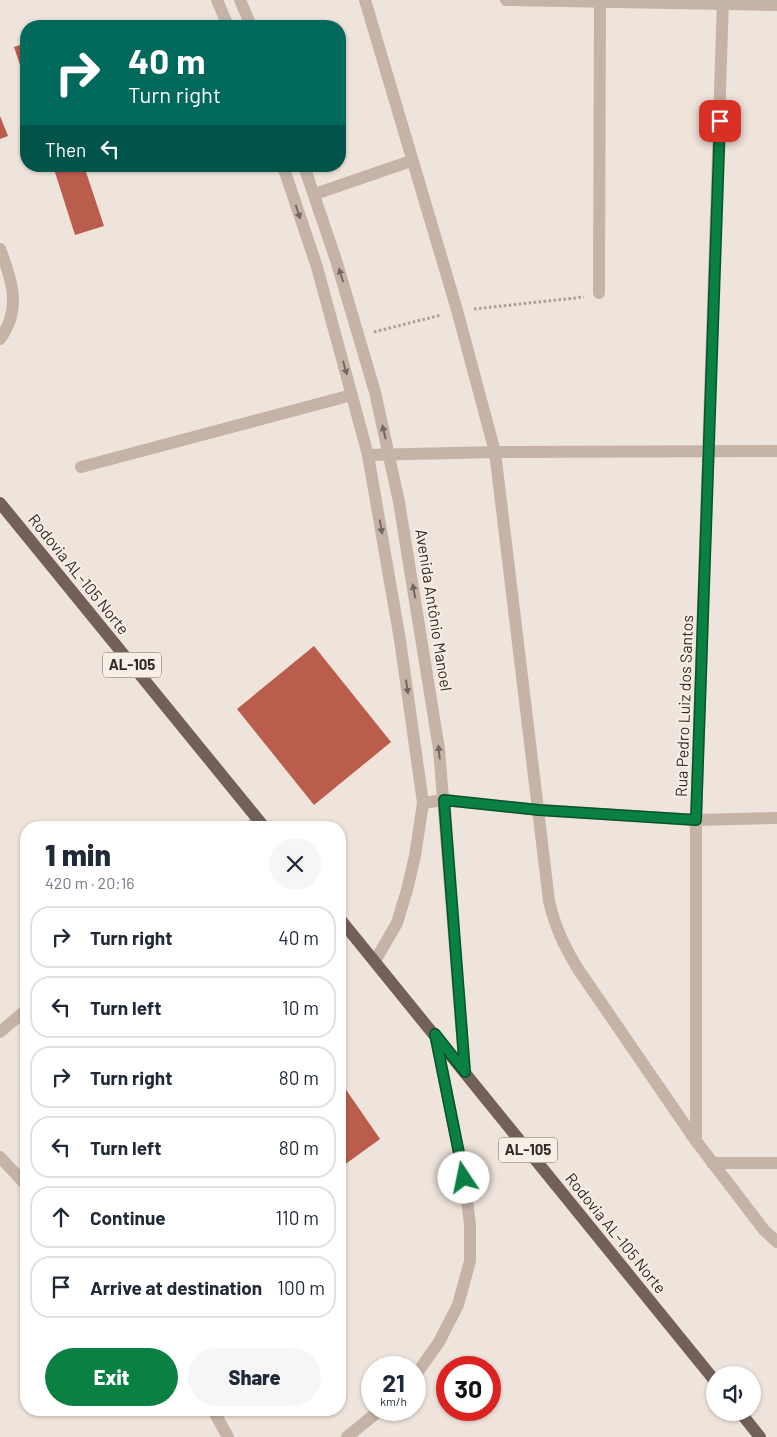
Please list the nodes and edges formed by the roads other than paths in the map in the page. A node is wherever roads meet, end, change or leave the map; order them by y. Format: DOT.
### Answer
graph roads {
  1 [pos="217,0"];
  2 [pos="240,0"];
  3 [pos="365,0"];
  4 [pos="506,0"];
  5 [pos="600,2"];
  6 [pos="723,2"];
  7 [pos="777,5"];
  8 [pos="225,20"];
  9 [pos="248,20"];
  10 [pos="412,161"];
  11 [pos="285,172"];
  12 [pos="306,172"];
  13 [pos="314,194"];
  14 [pos="0,249"];
  15 [pos="599,292"];
  16 [pos="0,339"];
  17 [pos="352,394"];
  18 [pos="777,450"];
  19 [pos="709,451"];
  20 [pos="495,452"];
  21 [pos="389,454"];
  22 [pos="368,455"];
  23 [pos="81,467"];
  24 [pos="0,503"];
  25 [pos="444,800"];
  26 [pos="424,803"];
  27 [pos="539,810"];
  28 [pos="777,818"];
  29 [pos="696,820"];
  30 [pos="254,821"];
  31 [pos="346,926"];
  32 [pos="375,961"];
  33 [pos="20,1015"];
  34 [pos="0,1032"];
  35 [pos="435,1034"];
  36 [pos="465,1072"];
  37 [pos="696,1141"];
  38 [pos="0,1157"];
  39 [pos="712,1163"];
  40 [pos="777,1163"];
  41 [pos="20,1179"];
  42 [pos="777,1242"];
  43 [pos="426,1361"];
  44 [pos="706,1370"];
  45 [pos="216,1416"];
  46 [pos="367,1421"];
  47 [pos="747,1421"];
  48 [pos="228,1437"];
  49 [pos="347,1437"];
  50 [pos="760,1437"];
  1 -- 8 [label="street"];
  2 -- 9 [label="street"];
  3 -- 10 [label="street"];
  4 -- 5 [label="street"];
  5 -- 6 [label="street"];
  5 -- 15 [label="street"];
  6 -- 7 [label="street"];
  6 -- 19 [label="street, Rua Pedro Luiz dos Santos"];
  10 -- 13 [label="street"];
  10 -- 20 [label="street"];
  11 -- 17 [label="street, one-way"];
  12 -- 13 [label="street, Avenida Antônio Manoel"];
  21 -- 13 [label="street, Avenida Antônio Manoel, one-way"];
  14 -- 16 [label="street"];
  17 -- 22 [label="street"];
  17 -- 23 [label="street"];
  18 -- 19 [label="street"];
  19 -- 20 [label="street"];
  19 -- 29 [label="street, Rua Pedro Luiz dos Santos"];
  20 -- 21 [label="street"];
  20 -- 27 [label="street"];
  21 -- 22 [label="street"];
  25 -- 21 [label="street, Avenida Antônio Manoel, one-way"];
  22 -- 26 [label="street, one-way"];
  24 -- 30 [label="main road, Rodovia AL-105 Norte / AL-105"];
  25 -- 26 [label="street"];
  25 -- 27 [label="street"];
  25 -- 36 [label="street, Avenida Antônio Manoel"];
  26 -- 32 [label="street"];
  27 -- 29 [label="street"];
  27 -- 37 [label="street"];
  28 -- 29 [label="street"];
  29 -- 37 [label="street, Rua Pedro Luiz dos Santos"];
  31 -- 32 [label="main road, Rodovia AL-105 Norte / AL-105"];
  32 -- 35 [label="main road, Rodovia AL-105 Norte / AL-105"];
  33 -- 34 [label="street"];
  35 -- 36 [label="main road, Rodovia AL-105 Norte / AL-105"];
  35 -- 43 [label="street"];
  36 -- 44 [label="main road, Rodovia AL-105 Norte / AL-105"];
  37 -- 39 [label="street"];
  38 -- 41 [label="street"];
  39 -- 40 [label="street"];
  39 -- 42 [label="street"];
  45 -- 48 [label="street"];
  46 -- 49 [label="street"];
  47 -- 50 [label="main road"];
}
